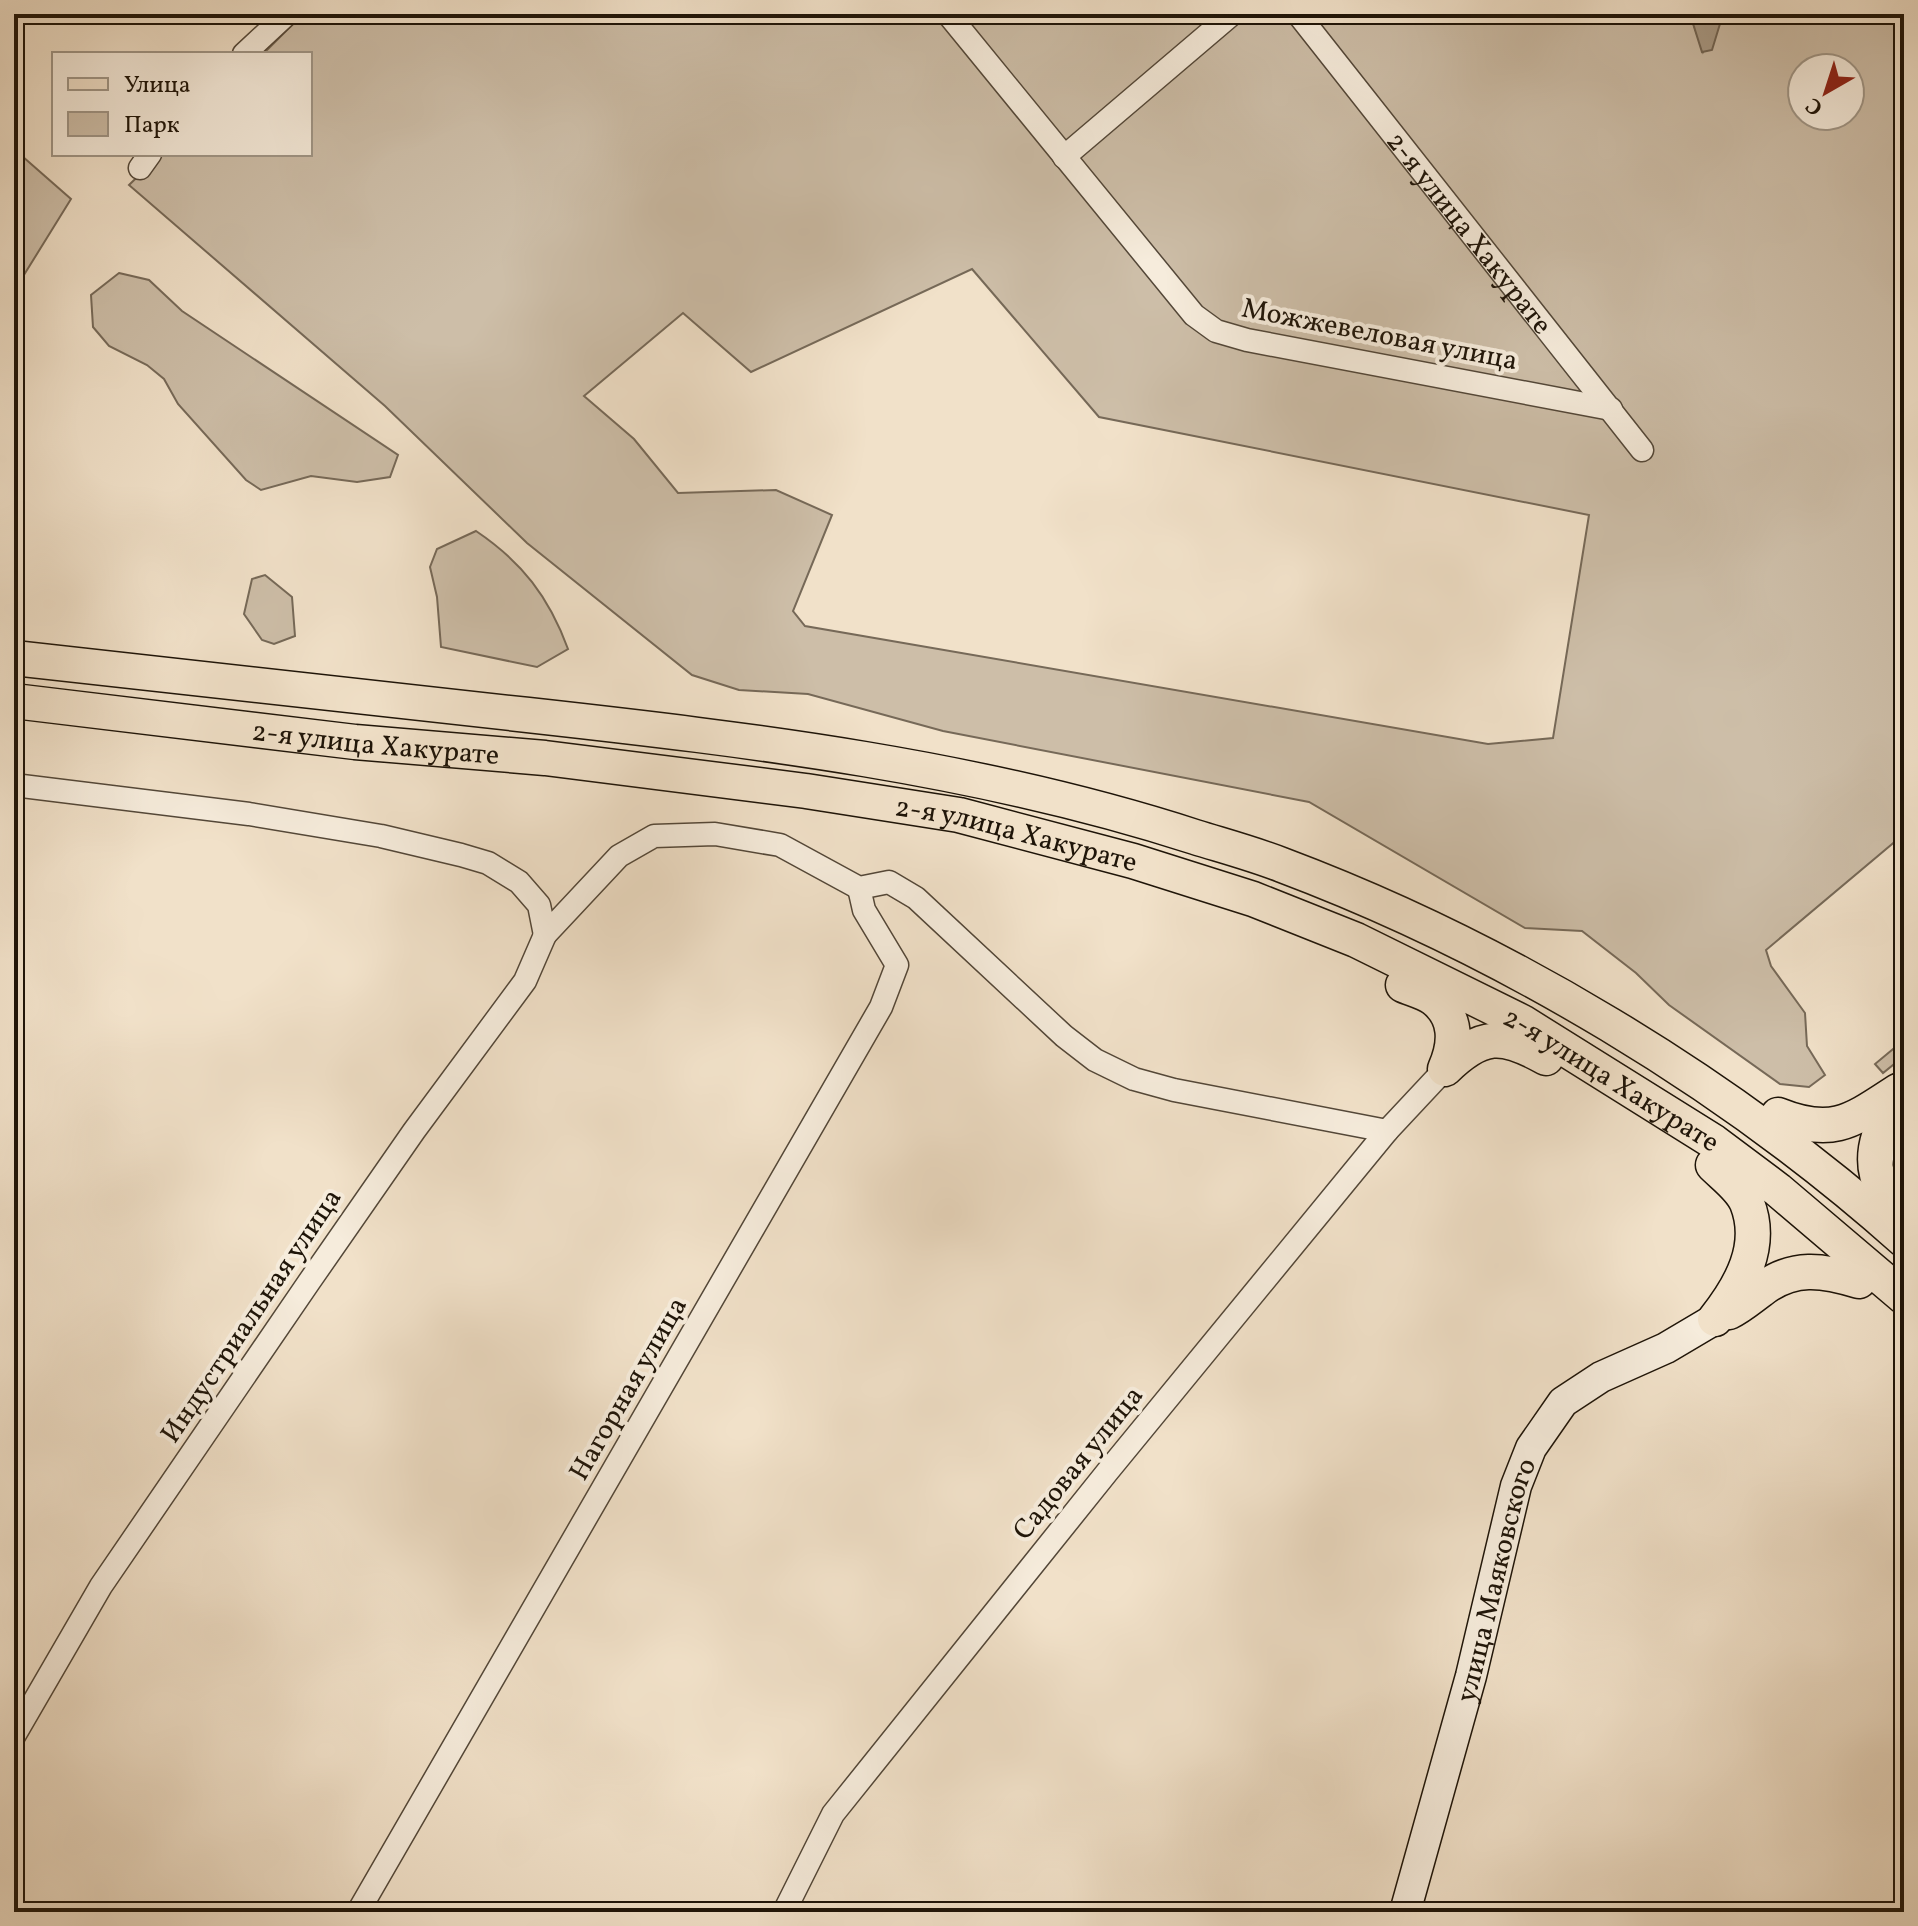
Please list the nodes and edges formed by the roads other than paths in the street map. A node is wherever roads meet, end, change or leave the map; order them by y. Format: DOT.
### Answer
graph roads {
  1 [pos="287,14"];
  2 [pos="948,14"];
  3 [pos="1232,14"];
  4 [pos="1298,14"];
  5 [pos="246,52"];
  6 [pos="1064,157"];
  7 [pos="1611,409"];
  8 [pos="1642,450"];
  9 [pos="14,658"];
  10 [pos="14,701"];
  11 [pos="14,713"];
  12 [pos="231,727"];
  13 [pos="15,788"];
  14 [pos="884,803"];
  15 [pos="859,888"];
  16 [pos="545,935"];
  17 [pos="1433,999"];
  18 [pos="1522,1044"];
  19 [pos="1445,1069"];
  20 [pos="1904,1087"];
  21 [pos="1756,1107"];
  22 [pos="1387,1131"];
  23 [pos="1904,1138"];
  24 [pos="1710,1155"];
  25 [pos="1904,1164"];
  26 [pos="1904,1216"];
  27 [pos="1904,1240"];
  28 [pos="1859,1281"];
  29 [pos="1904,1297"];
  30 [pos="1904,1319"];
  31 [pos="1706,1326"];
  32 [pos="14,1736"];
  33 [pos="358,1912"];
  34 [pos="784,1912"];
  35 [pos="1405,1912"];
  1 -- 5 [label="street"];
  2 -- 6 [label="street, Можжевеловая улица"];
  3 -- 6 [label="street"];
  4 -- 7 [label="street, 2-я улица Хакурате"];
  6 -- 7 [label="street, Можжевеловая улица"];
  7 -- 8 [label="street, 2-я улица Хакурате"];
  9 -- 21 [label="main road, 2-я улица Хакурате"];
  10 -- 12 [label="main road, 2-я улица Хакурате"];
  11 -- 12 [label="street"];
  12 -- 14 [label="main road, 2-я улица Хакурате"];
  13 -- 16 [label="street"];
  14 -- 17 [label="main road"];
  14 -- 24 [label="main road, 2-я улица Хакурате"];
  15 -- 16 [label="street, Индустриальная улица"];
  15 -- 22 [label="street"];
  15 -- 33 [label="street, Нагорная улица"];
  16 -- 32 [label="street, Индустриальная улица"];
  17 -- 18 [label="main road"];
  17 -- 19 [label="main road"];
  18 -- 19 [label="main road"];
  18 -- 24 [label="main road"];
  19 -- 22 [label="street, Садовая улица"];
  20 -- 21 [label="main road"];
  20 -- 26 [label="main road"];
  21 -- 26 [label="main road"];
  21 -- 27 [label="main road, 2-я улица Хакурате"];
  22 -- 34 [label="street, Садовая улица"];
  23 -- 25 [label="street"];
  24 -- 28 [label="main road"];
  24 -- 29 [label="main road, 2-я улица Хакурате"];
  24 -- 31 [label="main road"];
  28 -- 30 [label="main road"];
  28 -- 31 [label="main road"];
  31 -- 35 [label="main road, улица Маяковского"];
}
